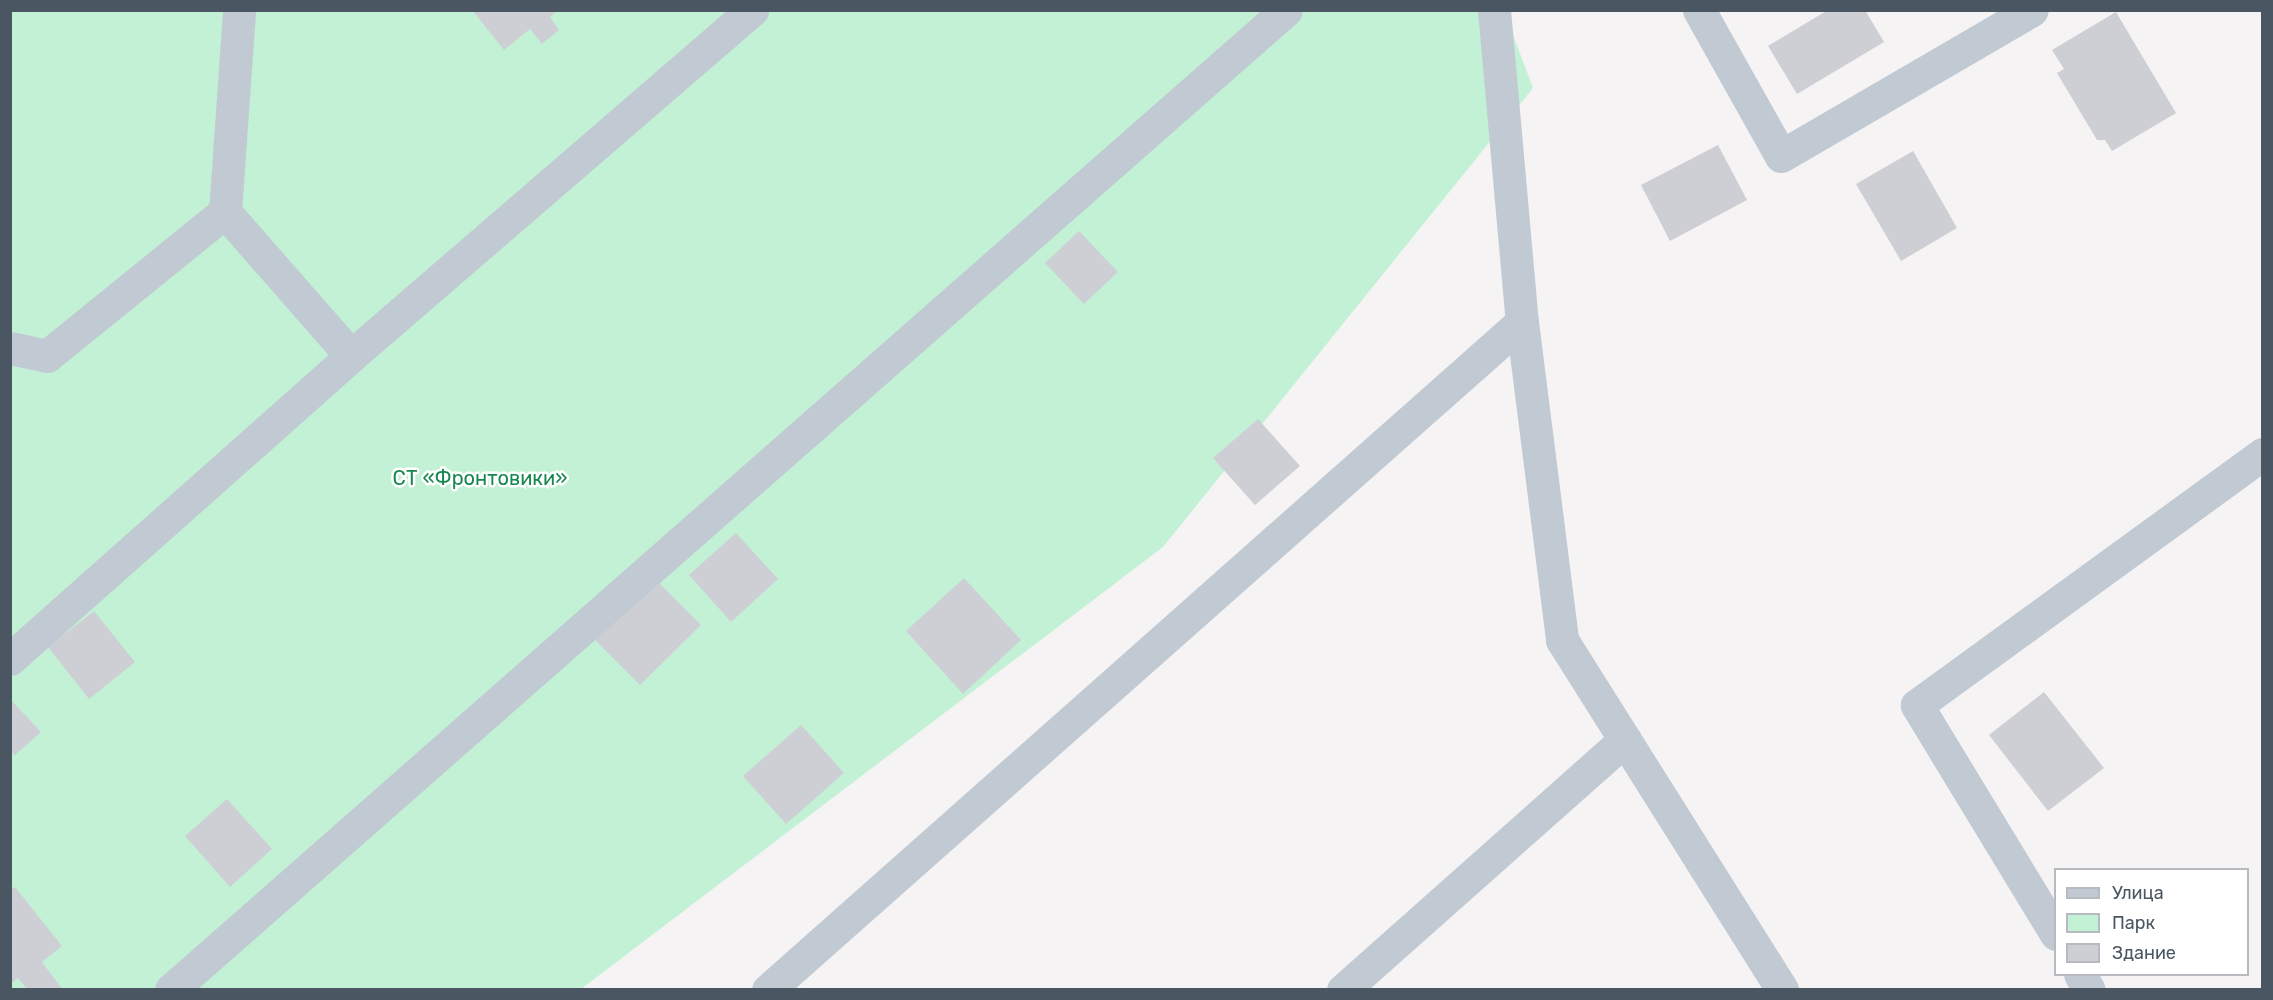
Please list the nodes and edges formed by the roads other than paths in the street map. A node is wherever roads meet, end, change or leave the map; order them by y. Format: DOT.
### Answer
graph roads {
  1 [pos="239,10"];
  2 [pos="752,10"];
  3 [pos="1286,10"];
  4 [pos="1494,10"];
  5 [pos="1699,10"];
  6 [pos="2032,10"];
  7 [pos="225,212"];
  8 [pos="1522,322"];
  9 [pos="10,348"];
  10 [pos="351,356"];
  11 [pos="2262,454"];
  12 [pos="10,659"];
  13 [pos="1625,740"];
  14 [pos="2054,932"];
  15 [pos="2081,976"];
  16 [pos="171,990"];
  17 [pos="768,990"];
  18 [pos="1343,990"];
  19 [pos="1782,990"];
  20 [pos="2089,990"];
  1 -- 7 [label="street"];
  2 -- 10 [label="street"];
  3 -- 16 [label="street"];
  4 -- 8 [label="street"];
  5 -- 6 [label="street"];
  7 -- 9 [label="street"];
  7 -- 10 [label="street"];
  8 -- 13 [label="street"];
  8 -- 17 [label="street"];
  10 -- 12 [label="street"];
  11 -- 14 [label="street"];
  13 -- 18 [label="street"];
  13 -- 19 [label="street"];
  15 -- 20 [label="street"];
}
